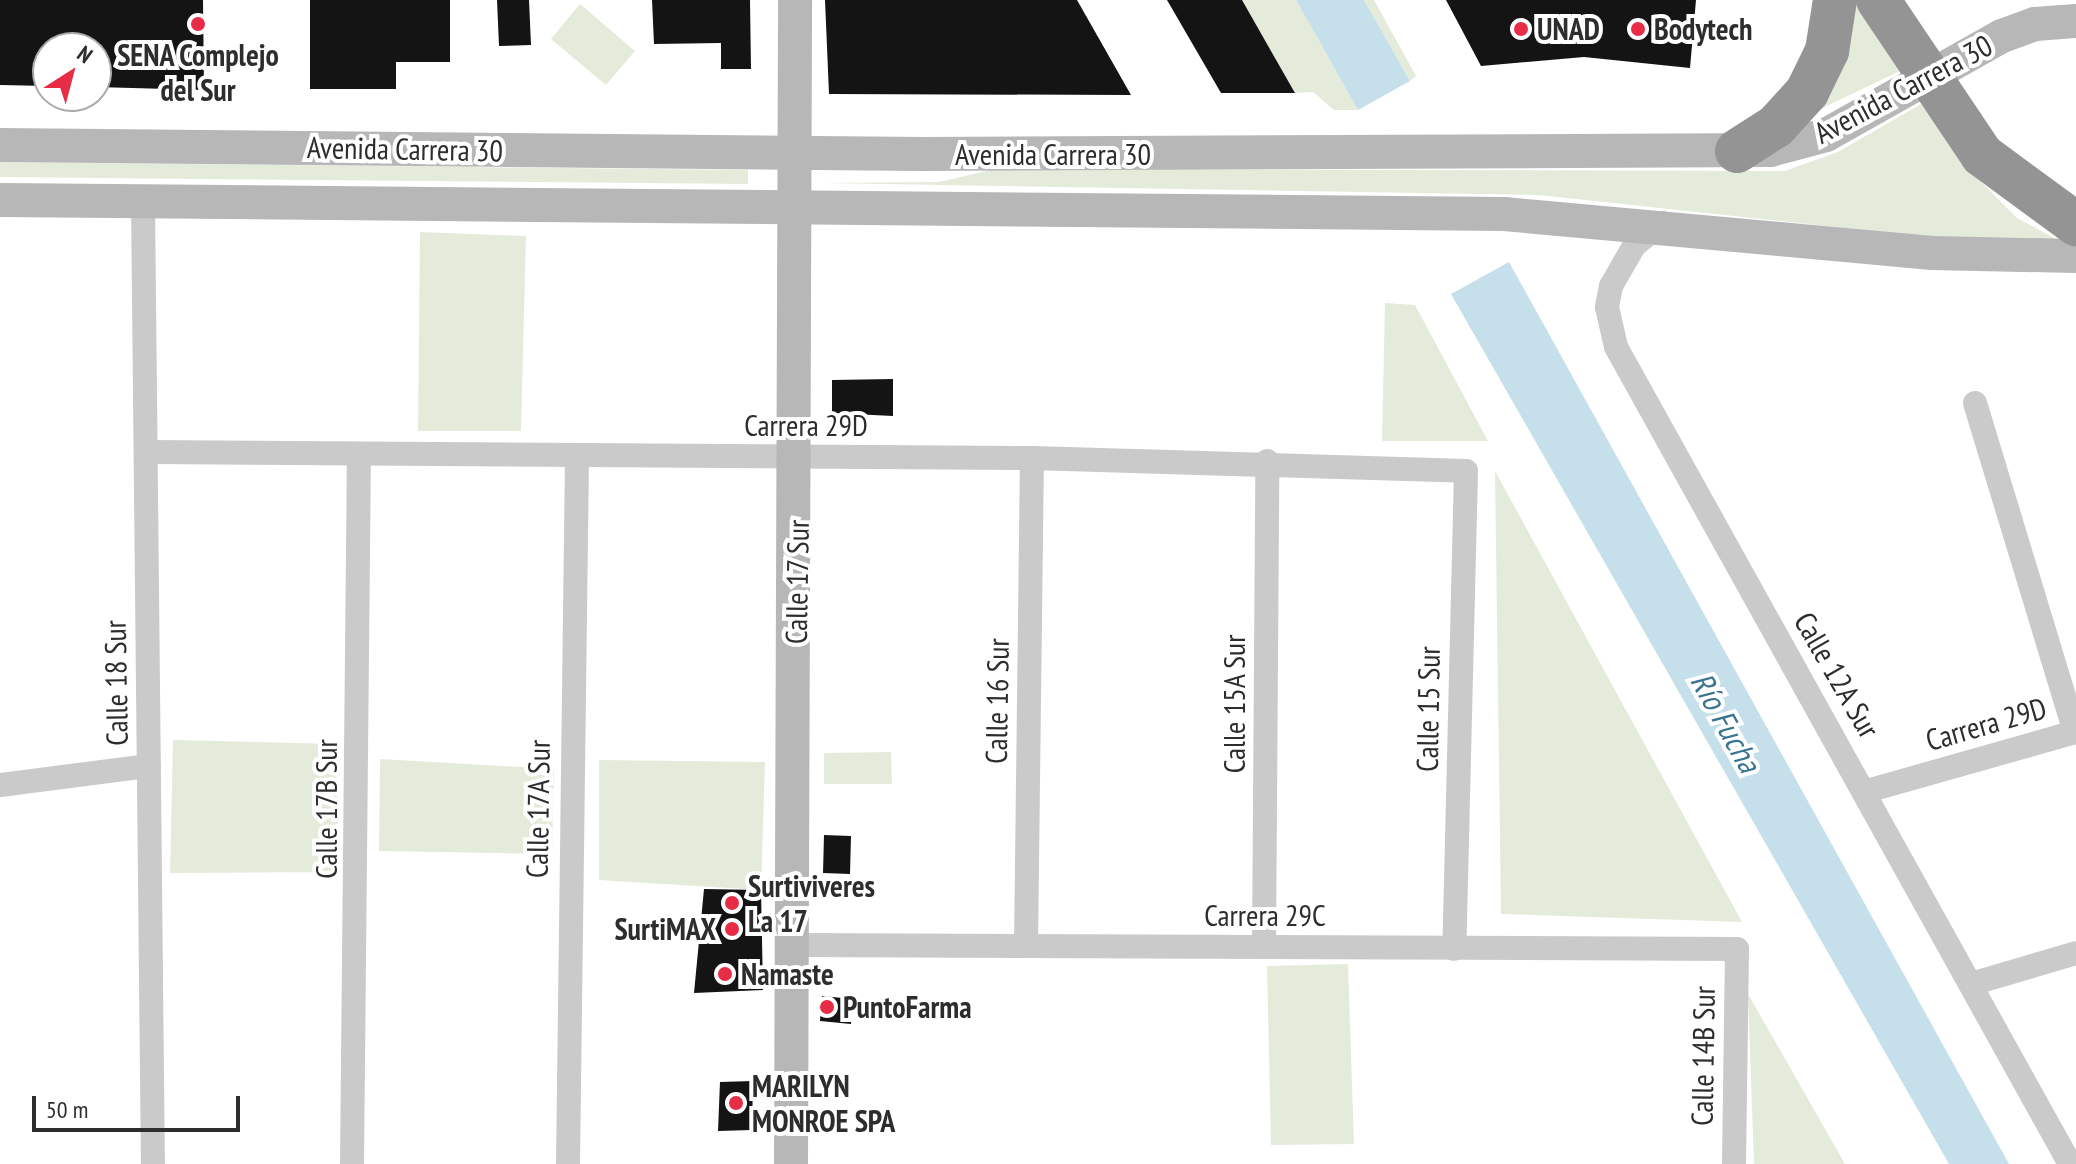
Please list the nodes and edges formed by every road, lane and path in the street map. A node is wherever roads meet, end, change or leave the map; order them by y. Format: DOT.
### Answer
graph roads {
  1 [pos="795,0"];
  2 [pos="1835,0"];
  3 [pos="1878,0"];
  4 [pos="2076,21"];
  5 [pos="1925,75"];
  6 [pos="0,145"];
  7 [pos="1737,151"];
  8 [pos="794,153"];
  9 [pos="0,200"];
  10 [pos="143,201"];
  11 [pos="796,207"];
  12 [pos="1662,223"];
  13 [pos="2076,224"];
  14 [pos="2076,256"];
  15 [pos="1975,403"];
  16 [pos="146,452"];
  17 [pos="359,454"];
  18 [pos="577,456"];
  19 [pos="798,458"];
  20 [pos="1032,458"];
  21 [pos="1267,461"];
  22 [pos="1466,471"];
  23 [pos="2076,732"];
  24 [pos="149,766"];
  25 [pos="0,785"];
  26 [pos="1867,791"];
  27 [pos="794,945"];
  28 [pos="1026,946"];
  29 [pos="1264,947"];
  30 [pos="1454,949"];
  31 [pos="1737,949"];
  32 [pos="2076,953"];
  33 [pos="1971,984"];
  34 [pos="153,1164"];
  35 [pos="352,1164"];
  36 [pos="568,1164"];
  37 [pos="791,1164"];
  38 [pos="1734,1164"];
  39 [pos="2070,1164"];
  1 -- 8 [label="main road, Calle 17 Sur"];
  2 -- 7 [label="highway"];
  3 -- 5 [label="highway"];
  4 -- 5 [label="main road, Avenida Carrera 30"];
  5 -- 7 [label="main road, Avenida Carrera 30"];
  5 -- 13 [label="highway"];
  6 -- 8 [label="main road, Avenida Carrera 30"];
  7 -- 8 [label="main road, Avenida Carrera 30"];
  8 -- 11 [label="main road, Calle 17 Sur"];
  9 -- 10 [label="main road, Avenida Carrera 30"];
  10 -- 11 [label="main road, Avenida Carrera 30"];
  10 -- 16 [label="street, Calle 18 Sur"];
  11 -- 12 [label="main road, Avenida Carrera 30"];
  11 -- 19 [label="main road, Calle 17 Sur"];
  12 -- 14 [label="main road, Avenida Carrera 30"];
  12 -- 26 [label="street, Calle 12A Sur"];
  15 -- 23 [label="street"];
  16 -- 17 [label="street, Carrera 29D"];
  16 -- 24 [label="street, Calle 18 Sur"];
  17 -- 18 [label="street, Carrera 29D"];
  17 -- 35 [label="street, Calle 17B Sur"];
  18 -- 19 [label="street, Carrera 29D"];
  18 -- 36 [label="street, Calle 17A Sur"];
  19 -- 20 [label="street, Carrera 29D"];
  19 -- 27 [label="main road, Calle 17 Sur"];
  20 -- 21 [label="street, Carrera 29D"];
  20 -- 28 [label="street, Calle 16 Sur"];
  21 -- 22 [label="street, Carrera 29D"];
  21 -- 29 [label="street, Calle 15A Sur"];
  22 -- 30 [label="street, Calle 15 Sur"];
  23 -- 26 [label="street, Carrera 29D"];
  24 -- 25 [label="street"];
  24 -- 34 [label="street, Calle 18 Sur"];
  26 -- 33 [label="street, Calle 12A Sur"];
  27 -- 28 [label="street, Carrera 29C"];
  27 -- 37 [label="main road, Calle 17 Sur"];
  28 -- 29 [label="street, Carrera 29C"];
  29 -- 30 [label="street, Carrera 29C"];
  30 -- 31 [label="street, Carrera 29C"];
  31 -- 38 [label="street, Calle 14B Sur"];
  32 -- 33 [label="street"];
  33 -- 39 [label="street, Calle 12A Sur"];
}
